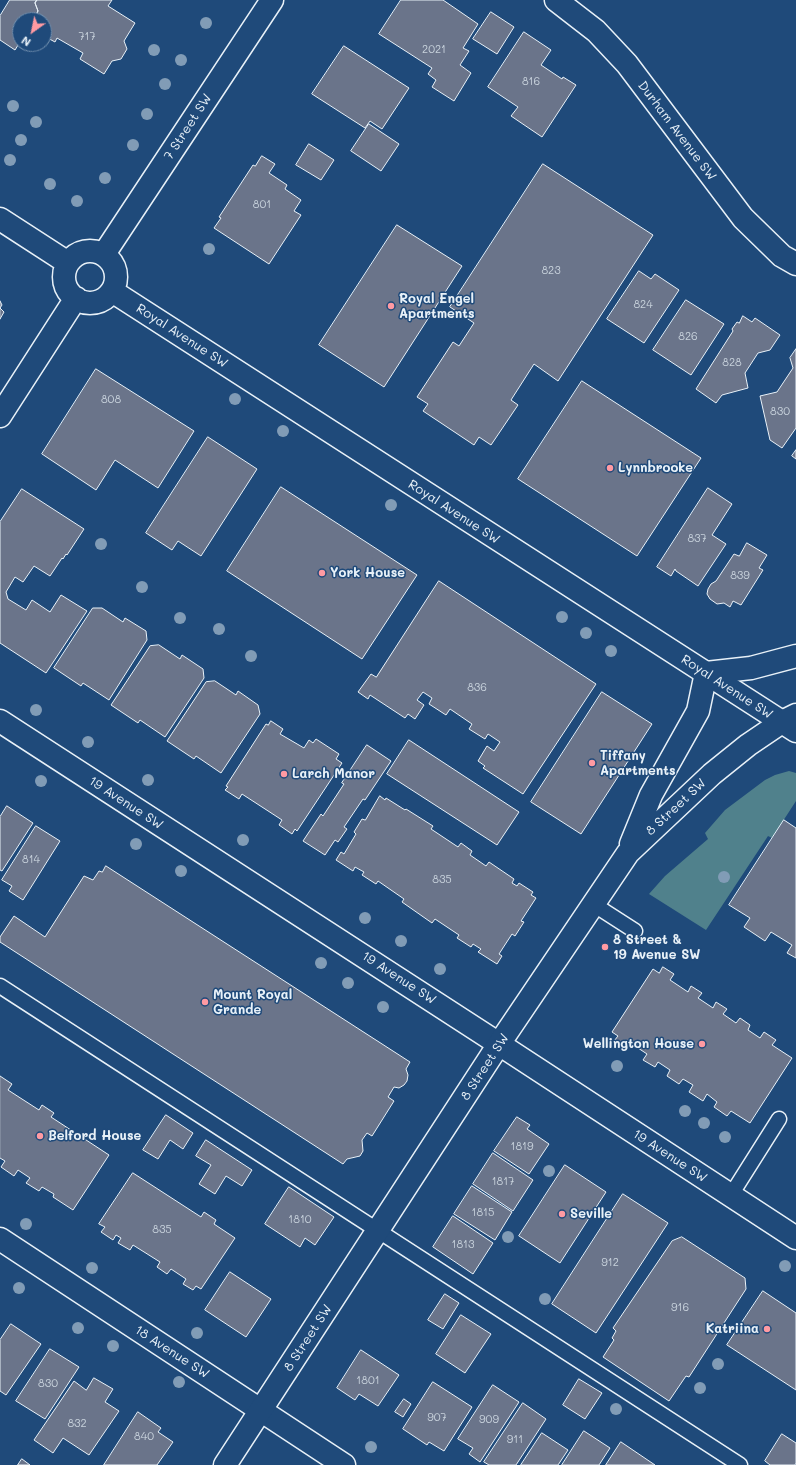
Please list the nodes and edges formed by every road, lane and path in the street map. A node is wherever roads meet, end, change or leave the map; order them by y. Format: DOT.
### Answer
graph roads {
  1 [pos="272,0"];
  2 [pos="556,0"];
  3 [pos="0,219"];
  4 [pos="104,254"];
  5 [pos="68,264"];
  6 [pos="796,264"];
  7 [pos="112,291"];
  8 [pos="76,298"];
  9 [pos="0,416"];
  10 [pos="796,656"];
  11 [pos="706,673"];
  12 [pos="0,721"];
  13 [pos="791,723"];
  14 [pos="628,853"];
  15 [pos="593,904"];
  16 [pos="635,931"];
  17 [pos="0,986"];
  18 [pos="499,1044"];
  19 [pos="780,1119"];
  20 [pos="731,1195"];
  21 [pos="378,1231"];
  22 [pos="796,1238"];
  23 [pos="0,1239"];
  24 [pos="261,1410"];
  25 [pos="225,1465"];
  26 [pos="344,1465"];
  27 [pos="740,1465"];
  1 -- 4 [label="street, 7 Street SW"];
  2 -- 6 [label="street, Durham Avenue SW"];
  3 -- 5 [label="street"];
  4 -- 5 [label="street"];
  4 -- 7 [label="street"];
  5 -- 8 [label="street"];
  7 -- 8 [label="street"];
  7 -- 11 [label="street, Royal Avenue SW"];
  8 -- 9 [label="street"];
  10 -- 11 [label="street"];
  11 -- 13 [label="street, Royal Avenue SW"];
  11 -- 14 [label="street"];
  12 -- 18 [label="street, 19 Avenue SW"];
  13 -- 14 [label="street, 8 Street SW"];
  14 -- 15 [label="street, 8 Street SW"];
  15 -- 16 [label="lane"];
  15 -- 18 [label="street, 8 Street SW"];
  17 -- 21 [label="lane"];
  18 -- 20 [label="street, 19 Avenue SW"];
  18 -- 21 [label="street, 8 Street SW"];
  19 -- 20 [label="lane"];
  20 -- 22 [label="street, 19 Avenue SW"];
  21 -- 24 [label="street, 8 Street SW"];
  21 -- 27 [label="lane"];
  23 -- 24 [label="street, 18 Avenue SW"];
  24 -- 25 [label="street, 8 Street SW"];
  24 -- 26 [label="street, 18 Avenue SW"];
}
